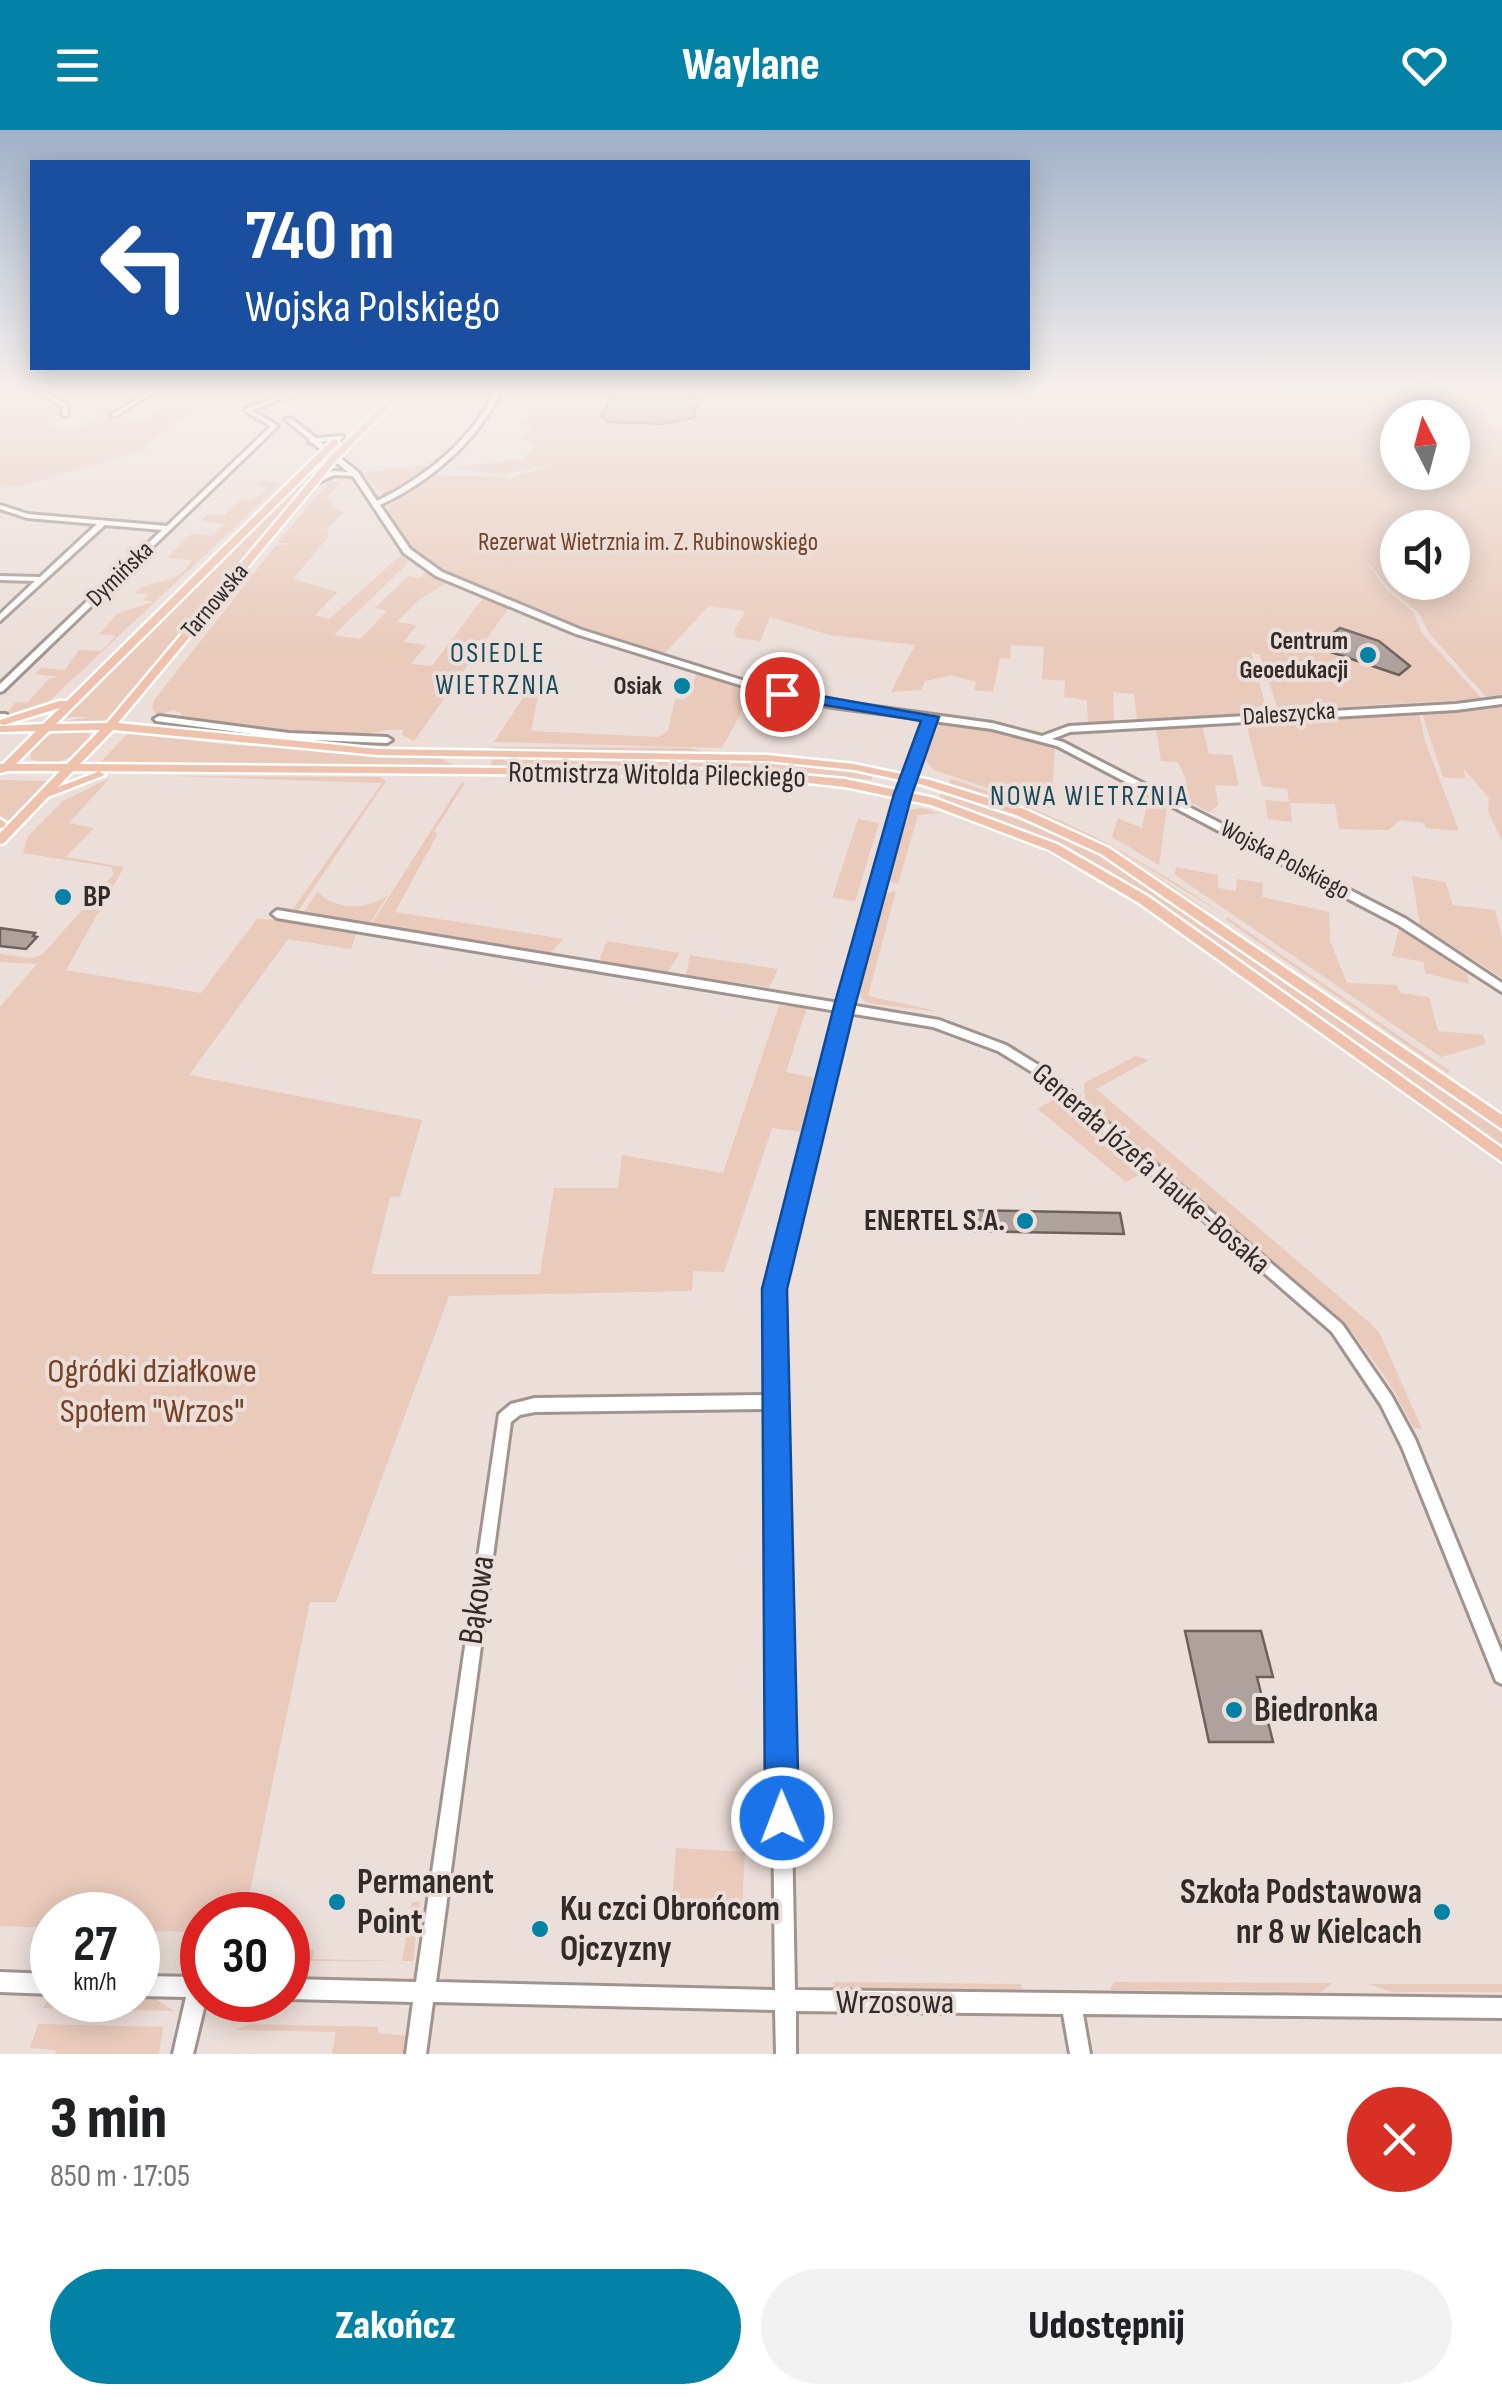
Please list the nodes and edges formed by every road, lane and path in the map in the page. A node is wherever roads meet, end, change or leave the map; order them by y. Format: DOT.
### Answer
graph roads {
  1 [pos="219,480"];
  2 [pos="301,480"];
  3 [pos="317,480"];
  4 [pos="360,480"];
  5 [pos="414,480"];
  6 [pos="314,481"];
  7 [pos="378,503"];
  8 [pos="0,506"];
  9 [pos="103,523"];
  10 [pos="169,528"];
  11 [pos="0,578"];
  12 [pos="42,580"];
  13 [pos="0,618"];
  14 [pos="0,689"];
  15 [pos="134,698"];
  16 [pos="71,700"];
  17 [pos="1502,701"];
  18 [pos="930,717"];
  19 [pos="1,721"];
  20 [pos="163,722"];
  21 [pos="110,726"];
  22 [pos="44,727"];
  23 [pos="1076,728"];
  24 [pos="1044,739"];
  25 [pos="387,740"];
  26 [pos="1060,744"];
  27 [pos="2,769"];
  28 [pos="70,769"];
  29 [pos="115,770"];
  30 [pos="909,778"];
  31 [pos="903,794"];
  32 [pos="42,797"];
  33 [pos="0,840"];
  34 [pos="277,914"];
  35 [pos="1502,988"];
  36 [pos="844,1006"];
  37 [pos="1502,1122"];
  38 [pos="1502,1156"];
  39 [pos="774,1402"];
  40 [pos="1502,1675"];
  41 [pos="0,1982"];
  42 [pos="30,1983"];
  43 [pos="310,1989"];
  44 [pos="424,1992"];
  45 [pos="786,2000"];
  46 [pos="1071,2002"];
  47 [pos="1502,2008"];
  48 [pos="191,2022"];
  49 [pos="182,2054"];
  50 [pos="416,2054"];
  51 [pos="786,2054"];
  52 [pos="1080,2054"];
  1 -- 10 [label="street, Dymińska"];
  2 -- 16 [label="main road, Tarnowska"];
  3 -- 6 [label="street"];
  4 -- 7 [label="street, Wojska Polskiego"];
  5 -- 7 [label="street"];
  6 -- 15 [label="main road, Tarnowska"];
  7 -- 18 [label="street, Wojska Polskiego"];
  8 -- 9 [label="street"];
  9 -- 10 [label="street"];
  9 -- 12 [label="street"];
  10 -- 14 [label="street, Dymińska"];
  11 -- 12 [label="street"];
  12 -- 13 [label="street"];
  15 -- 20 [label="main road"];
  15 -- 21 [label="main road, Tarnowska"];
  16 -- 19 [label="main road"];
  16 -- 22 [label="main road, Tarnowska"];
  17 -- 23 [label="street, Daleszycka"];
  18 -- 24 [label="street, Wojska Polskiego"];
  18 -- 30 [label="street"];
  19 -- 22 [label="main road, Rotmistrza Witolda Pileckiego"];
  20 -- 21 [label="main road, Rotmistrza Witolda Pileckiego"];
  20 -- 25 [label="street"];
  20 -- 30 [label="main road, Rotmistrza Witolda Pileckiego"];
  21 -- 22 [label="main road, Rotmistrza Witolda Pileckiego"];
  21 -- 28 [label="main road, Tarnowska"];
  22 -- 27 [label="main road, Tarnowska"];
  23 -- 24 [label="street, Daleszycka"];
  23 -- 26 [label="street"];
  24 -- 26 [label="street, Wojska Polskiego"];
  26 -- 35 [label="street, Wojska Polskiego"];
  27 -- 28 [label="main road, Rotmistrza Witolda Pileckiego"];
  28 -- 29 [label="main road, Rotmistrza Witolda Pileckiego"];
  28 -- 32 [label="main road, Tarnowska"];
  29 -- 31 [label="main road, Rotmistrza Witolda Pileckiego"];
  29 -- 32 [label="main road"];
  30 -- 31 [label="street"];
  30 -- 37 [label="main road, Rotmistrza Witolda Pileckiego"];
  31 -- 36 [label="street"];
  31 -- 38 [label="main road, Rotmistrza Witolda Pileckiego"];
  32 -- 33 [label="main road, Tarnowska"];
  34 -- 36 [label="street, Generała Józefa Hauke-Bosaka"];
  36 -- 39 [label="street"];
  36 -- 40 [label="street, Generała Józefa Hauke-Bosaka"];
  39 -- 44 [label="street, Bąkowa"];
  39 -- 45 [label="street"];
  41 -- 42 [label="street"];
  43 -- 44 [label="street, Wrzosowa"];
  44 -- 45 [label="street, Wrzosowa"];
  44 -- 50 [label="street, Bąkowa"];
  45 -- 46 [label="street, Wrzosowa"];
  45 -- 51 [label="street"];
  46 -- 47 [label="street, Wrzosowa"];
  46 -- 52 [label="street"];
  48 -- 49 [label="street"];
}
